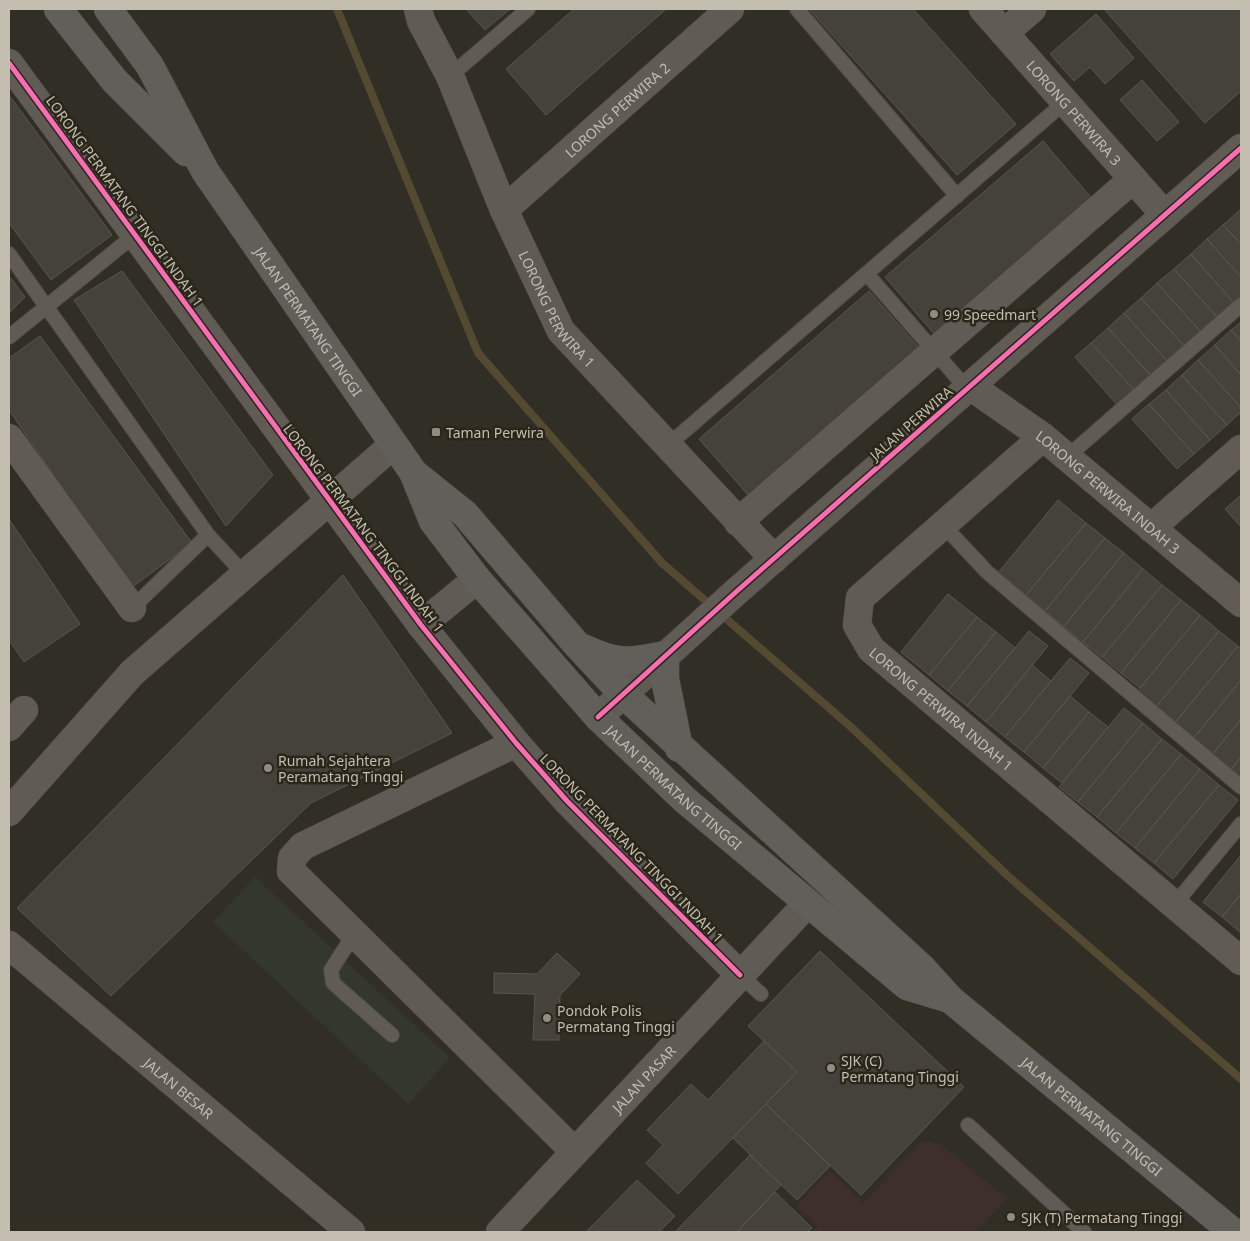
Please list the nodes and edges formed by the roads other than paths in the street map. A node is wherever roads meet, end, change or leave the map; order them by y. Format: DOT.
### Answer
graph roads {
  1 [pos="58,9"];
  2 [pos="108,9"];
  3 [pos="418,9"];
  4 [pos="528,9"];
  5 [pos="730,9"];
  6 [pos="797,9"];
  7 [pos="983,9"];
  8 [pos="1032,9"];
  9 [pos="1004,33"];
  10 [pos="9,63"];
  11 [pos="450,76"];
  12 [pos="1066,102"];
  13 [pos="1241,148"];
  14 [pos="205,171"];
  15 [pos="1133,179"];
  16 [pos="957,196"];
  17 [pos="504,210"];
  18 [pos="1165,215"];
  19 [pos="136,234"];
  20 [pos="9,254"];
  21 [pos="866,274"];
  22 [pos="1241,305"];
  23 [pos="47,307"];
  24 [pos="9,336"];
  25 [pos="934,351"];
  26 [pos="969,387"];
  27 [pos="1043,437"];
  28 [pos="9,438"];
  29 [pos="393,445"];
  30 [pos="667,446"];
  31 [pos="1241,449"];
  32 [pos="1067,457"];
  33 [pos="413,472"];
  34 [pos="329,500"];
  35 [pos="738,522"];
  36 [pos="943,524"];
  37 [pos="1151,528"];
  38 [pos="208,535"];
  39 [pos="774,558"];
  40 [pos="244,574"];
  41 [pos="477,579"];
  42 [pos="1239,598"];
  43 [pos="132,608"];
  44 [pos="421,625"];
  45 [pos="577,645"];
  46 [pos="665,655"];
  47 [pos="622,694"];
  48 [pos="598,718"];
  49 [pos="516,743"];
  50 [pos="680,748"];
  51 [pos="1241,787"];
  52 [pos="9,812"];
  53 [pos="1241,824"];
  54 [pos="807,904"];
  55 [pos="1174,905"];
  56 [pos="354,934"];
  57 [pos="9,944"];
  58 [pos="1241,961"];
  59 [pos="740,975"];
  60 [pos="761,994"];
  61 [pos="950,999"];
  62 [pos="392,1035"];
  63 [pos="968,1125"];
  64 [pos="575,1152"];
  65 [pos="351,1232"];
  66 [pos="500,1232"];
  67 [pos="1084,1232"];
  68 [pos="1233,1232"];
  1 -- 14 [label="highway, JALAN PERMATANG TINGGI"];
  2 -- 14 [label="highway, JALAN PERMATANG TINGGI"];
  3 -- 11 [label="street, LORONG PERWIRA 1"];
  4 -- 11 [label="lane"];
  5 -- 17 [label="street, LORONG PERWIRA 2"];
  6 -- 16 [label="lane"];
  7 -- 9 [label="street, LORONG PERWIRA 3"];
  8 -- 9 [label="street"];
  9 -- 12 [label="street, LORONG PERWIRA 3"];
  10 -- 19 [label="street, LORONG PERMATANG TINGGI INDAH 1"];
  11 -- 17 [label="street, LORONG PERWIRA 1"];
  12 -- 15 [label="street, LORONG PERWIRA 3"];
  12 -- 16 [label="lane"];
  13 -- 18 [label="street, JALAN PERWIRA"];
  14 -- 29 [label="highway, JALAN PERMATANG TINGGI"];
  15 -- 18 [label="street, LORONG PERWIRA 3"];
  15 -- 25 [label="street"];
  16 -- 21 [label="lane"];
  17 -- 30 [label="street, LORONG PERWIRA 1"];
  18 -- 26 [label="street, JALAN PERWIRA"];
  19 -- 23 [label="lane"];
  19 -- 34 [label="street, LORONG PERMATANG TINGGI INDAH 1"];
  20 -- 23 [label="lane"];
  21 -- 25 [label="lane"];
  21 -- 30 [label="lane"];
  22 -- 32 [label="lane"];
  23 -- 24 [label="lane"];
  23 -- 38 [label="lane"];
  25 -- 26 [label="lane"];
  25 -- 35 [label="street"];
  26 -- 27 [label="street, LORONG PERWIRA INDAH 3"];
  26 -- 39 [label="street, JALAN PERWIRA"];
  27 -- 32 [label="street, LORONG PERWIRA INDAH 3"];
  27 -- 36 [label="street, LORONG PERWIRA INDAH 1"];
  28 -- 43 [label="street"];
  29 -- 33 [label="highway, JALAN PERMATANG TINGGI"];
  29 -- 34 [label="street"];
  30 -- 35 [label="street, LORONG PERWIRA 1"];
  31 -- 37 [label="street"];
  32 -- 37 [label="street, LORONG PERWIRA INDAH 3"];
  33 -- 41 [label="highway, JALAN PERMATANG TINGGI"];
  33 -- 45 [label="highway, JALAN PERMATANG TINGGI"];
  34 -- 40 [label="street"];
  34 -- 44 [label="street, LORONG PERMATANG TINGGI INDAH 1"];
  35 -- 39 [label="street, LORONG PERWIRA 1"];
  36 -- 51 [label="lane"];
  36 -- 55 [label="street, LORONG PERWIRA INDAH 1"];
  37 -- 42 [label="street, LORONG PERWIRA INDAH 3"];
  38 -- 40 [label="lane"];
  38 -- 43 [label="lane"];
  39 -- 46 [label="street, JALAN PERWIRA"];
  40 -- 52 [label="street"];
  41 -- 44 [label="street"];
  41 -- 48 [label="highway, JALAN PERMATANG TINGGI"];
  44 -- 49 [label="street, LORONG PERMATANG TINGGI INDAH 1"];
  45 -- 46 [label="highway"];
  45 -- 47 [label="highway, JALAN PERMATANG TINGGI"];
  46 -- 47 [label="street, JALAN PERWIRA"];
  46 -- 50 [label="highway"];
  47 -- 48 [label="street, JALAN PERWIRA"];
  47 -- 50 [label="highway, JALAN PERMATANG TINGGI"];
  48 -- 54 [label="highway, JALAN PERMATANG TINGGI"];
  49 -- 56 [label="street"];
  49 -- 59 [label="street, LORONG PERMATANG TINGGI INDAH 1"];
  50 -- 61 [label="highway, JALAN PERMATANG TINGGI"];
  53 -- 55 [label="lane"];
  54 -- 59 [label="street, JALAN PASAR"];
  54 -- 61 [label="highway, JALAN PERMATANG TINGGI"];
  55 -- 58 [label="street, LORONG PERWIRA INDAH 1"];
  56 -- 62 [label="lane"];
  56 -- 64 [label="street"];
  57 -- 65 [label="street, JALAN BESAR"];
  59 -- 60 [label="lane"];
  59 -- 64 [label="street, JALAN PASAR"];
  61 -- 68 [label="highway, JALAN PERMATANG TINGGI"];
  63 -- 67 [label="lane"];
  64 -- 66 [label="street, JALAN PASAR"];
}
